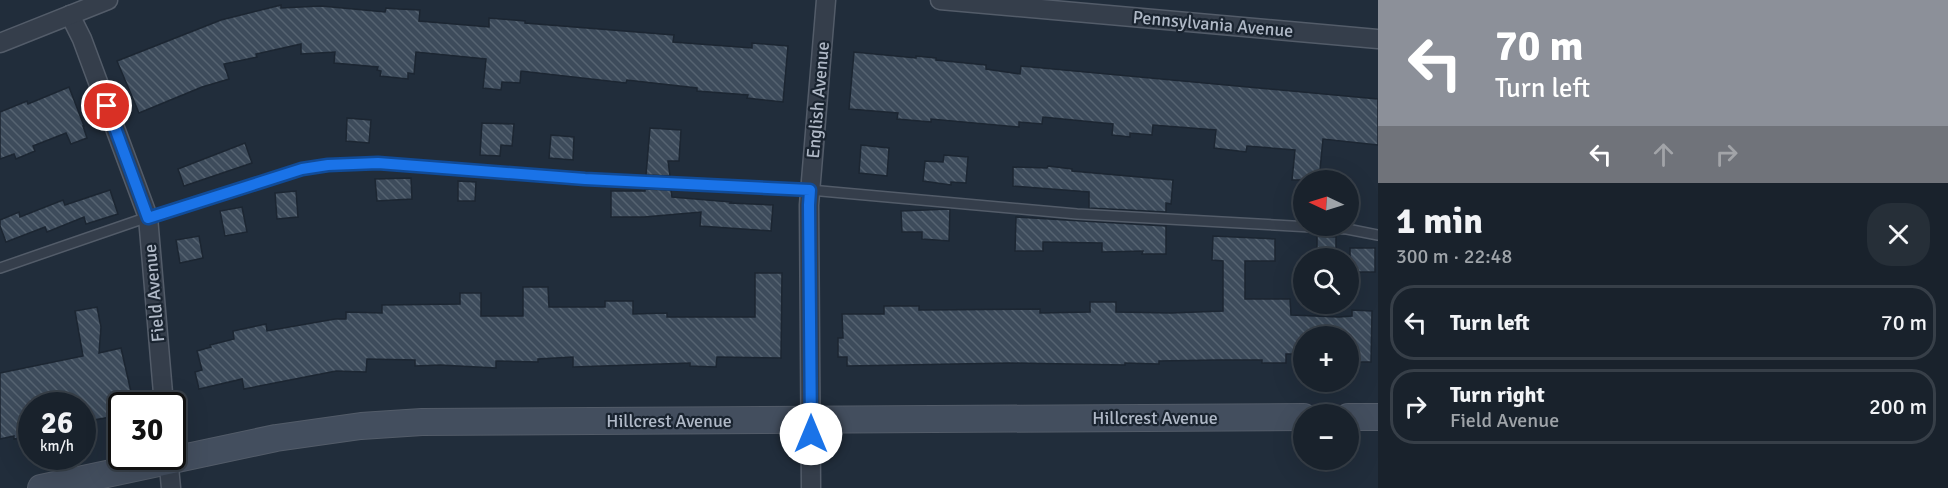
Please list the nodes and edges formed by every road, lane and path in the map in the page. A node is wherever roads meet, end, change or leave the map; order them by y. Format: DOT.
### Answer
graph roads {
  1 [pos="108,0"];
  2 [pos="826,0"];
  3 [pos="940,0"];
  4 [pos="70,15"];
  5 [pos="1378,39"];
  6 [pos="0,43"];
  7 [pos="810,190"];
  8 [pos="148,218"];
  9 [pos="1378,235"];
  10 [pos="0,268"];
  11 [pos="163,392"];
  12 [pos="1293,417"];
  13 [pos="1359,417"];
  14 [pos="1378,417"];
  15 [pos="811,420"];
  16 [pos="186,456"];
  17 [pos="119,470"];
  18 [pos="169,470"];
  19 [pos="40,488"];
  20 [pos="171,488"];
  21 [pos="811,488"];
  1 -- 4 [label="street"];
  2 -- 7 [label="street, English Avenue"];
  3 -- 5 [label="street, Pennsylvania Avenue"];
  4 -- 6 [label="street"];
  4 -- 8 [label="street, Field Avenue"];
  7 -- 8 [label="lane"];
  7 -- 9 [label="lane"];
  7 -- 15 [label="street, English Avenue"];
  8 -- 10 [label="lane"];
  8 -- 11 [label="street, Field Avenue"];
  12 -- 15 [label="main road, Hillcrest Avenue"];
  13 -- 14 [label="main road"];
  15 -- 16 [label="main road, Hillcrest Avenue"];
  15 -- 21 [label="street, English Avenue"];
  17 -- 19 [label="main road, Hillcrest Avenue"];
  18 -- 20 [label="street"];
}
